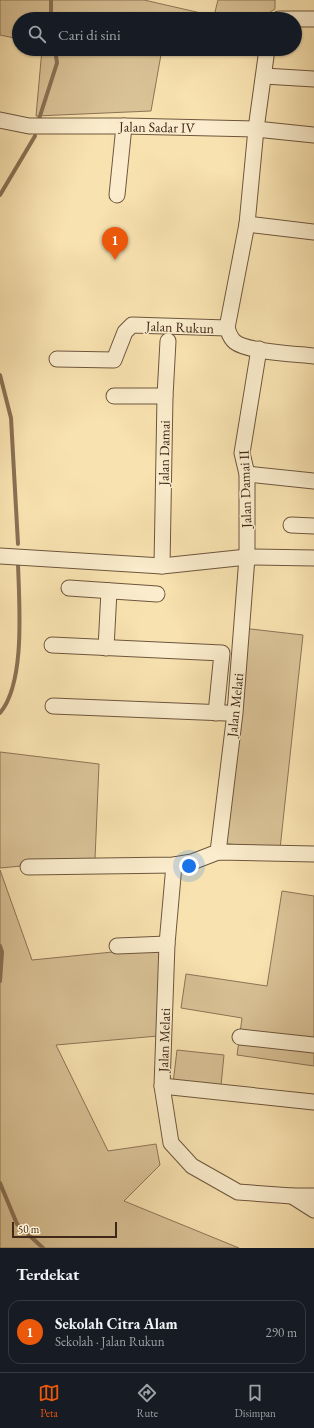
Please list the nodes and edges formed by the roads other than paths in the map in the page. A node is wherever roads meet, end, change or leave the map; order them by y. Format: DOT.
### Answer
graph roads {
  1 [pos="302,19"];
  2 [pos="314,19"];
  3 [pos="266,56"];
  4 [pos="264,76"];
  5 [pos="314,79"];
  6 [pos="0,120"];
  7 [pos="124,126"];
  8 [pos="256,129"];
  9 [pos="314,135"];
  10 [pos="117,195"];
  11 [pos="247,224"];
  12 [pos="314,232"];
  13 [pos="227,328"];
  14 [pos="168,341"];
  15 [pos="259,349"];
  16 [pos="314,356"];
  17 [pos="57,359"];
  18 [pos="114,396"];
  19 [pos="165,396"];
  20 [pos="247,474"];
  21 [pos="314,481"];
  22 [pos="292,525"];
  23 [pos="314,526"];
  24 [pos="0,556"];
  25 [pos="247,557"];
  26 [pos="314,558"];
  27 [pos="162,566"];
  28 [pos="69,588"];
  29 [pos="109,591"];
  30 [pos="157,594"];
  31 [pos="52,645"];
  32 [pos="106,648"];
  33 [pos="53,706"];
  34 [pos="216,713"];
  35 [pos="235,713"];
  36 [pos="218,852"];
  37 [pos="314,854"];
  38 [pos="174,865"];
  39 [pos="28,867"];
  40 [pos="167,944"];
  41 [pos="117,946"];
  42 [pos="240,1037"];
  43 [pos="314,1045"];
  44 [pos="162,1086"];
  45 [pos="314,1102"];
  46 [pos="292,1196"];
  47 [pos="314,1196"];
  48 [pos="314,1210"];
  1 -- 2 [label="street"];
  3 -- 4 [label="street"];
  4 -- 5 [label="street"];
  4 -- 8 [label="street"];
  6 -- 7 [label="street, Jalan Sadar IV"];
  7 -- 8 [label="street, Jalan Sadar IV"];
  7 -- 10 [label="street"];
  8 -- 9 [label="street, Jalan Sadar IV"];
  8 -- 11 [label="street"];
  11 -- 12 [label="street"];
  11 -- 13 [label="street"];
  13 -- 15 [label="street, Jalan Rukun"];
  13 -- 17 [label="street, Jalan Rukun"];
  14 -- 19 [label="street, Jalan Damai"];
  15 -- 16 [label="street, Jalan Rukun"];
  15 -- 20 [label="street, Jalan Damai II"];
  18 -- 19 [label="street"];
  19 -- 27 [label="street, Jalan Damai"];
  20 -- 21 [label="street"];
  20 -- 25 [label="street, Jalan Damai II"];
  22 -- 23 [label="street"];
  24 -- 27 [label="street"];
  25 -- 26 [label="street"];
  25 -- 27 [label="street"];
  25 -- 35 [label="street, Jalan Melati"];
  28 -- 29 [label="street"];
  29 -- 30 [label="street"];
  29 -- 32 [label="street"];
  31 -- 32 [label="street"];
  32 -- 34 [label="street"];
  33 -- 34 [label="street"];
  34 -- 35 [label="street"];
  35 -- 36 [label="street, Jalan Melati"];
  36 -- 37 [label="street"];
  36 -- 38 [label="street"];
  38 -- 39 [label="street"];
  38 -- 40 [label="street, Jalan Melati"];
  40 -- 41 [label="street"];
  40 -- 44 [label="street, Jalan Melati"];
  42 -- 43 [label="street"];
  44 -- 45 [label="street, Jalan Melati"];
  44 -- 46 [label="street"];
  46 -- 47 [label="street"];
  46 -- 48 [label="street"];
}
